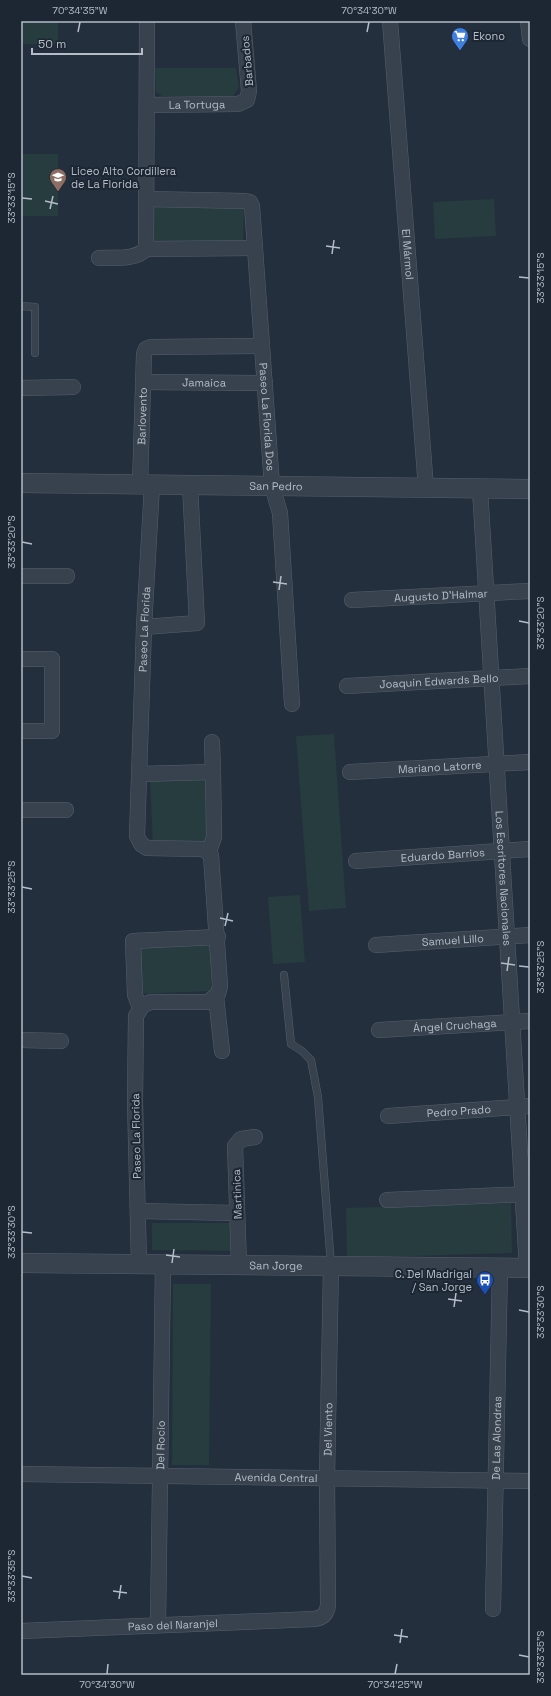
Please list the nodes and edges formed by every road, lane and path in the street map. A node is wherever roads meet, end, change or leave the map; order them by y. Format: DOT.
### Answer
graph roads {
  1 [pos="147,21"];
  2 [pos="244,21"];
  3 [pos="390,21"];
  4 [pos="528,21"];
  5 [pos="530,39"];
  6 [pos="247,100"];
  7 [pos="147,105"];
  8 [pos="146,199"];
  9 [pos="255,248"];
  10 [pos="146,249"];
  11 [pos="99,258"];
  12 [pos="21,306"];
  13 [pos="262,346"];
  14 [pos="35,353"];
  15 [pos="144,382"];
  16 [pos="265,382"];
  17 [pos="73,387"];
  18 [pos="21,388"];
  19 [pos="21,483"];
  20 [pos="146,485"];
  21 [pos="190,485"];
  22 [pos="272,486"];
  23 [pos="426,488"];
  24 [pos="480,489"];
  25 [pos="530,489"];
  26 [pos="21,576"];
  27 [pos="67,576"];
  28 [pos="530,591"];
  29 [pos="486,593"];
  30 [pos="352,600"];
  31 [pos="144,627"];
  32 [pos="21,659"];
  33 [pos="530,676"];
  34 [pos="491,678"];
  35 [pos="347,686"];
  36 [pos="292,704"];
  37 [pos="21,731"];
  38 [pos="212,742"];
  39 [pos="530,762"];
  40 [pos="496,764"];
  41 [pos="213,772"];
  42 [pos="350,772"];
  43 [pos="139,774"];
  44 [pos="21,810"];
  45 [pos="66,810"];
  46 [pos="530,849"];
  47 [pos="502,851"];
  48 [pos="209,852"];
  49 [pos="356,861"];
  50 [pos="530,935"];
  51 [pos="507,936"];
  52 [pos="218,937"];
  53 [pos="376,945"];
  54 [pos="284,975"];
  55 [pos="216,997"];
  56 [pos="140,1008"];
  57 [pos="530,1020"];
  58 [pos="512,1022"];
  59 [pos="380,1030"];
  60 [pos="21,1040"];
  61 [pos="61,1041"];
  62 [pos="222,1051"];
  63 [pos="524,1107"];
  64 [pos="388,1116"];
  65 [pos="255,1137"];
  66 [pos="526,1194"];
  67 [pos="387,1200"];
  68 [pos="138,1210"];
  69 [pos="237,1213"];
  70 [pos="21,1263"];
  71 [pos="139,1264"];
  72 [pos="163,1264"];
  73 [pos="239,1265"];
  74 [pos="331,1266"];
  75 [pos="500,1268"];
  76 [pos="528,1268"];
  77 [pos="21,1474"];
  78 [pos="160,1476"];
  79 [pos="327,1478"];
  80 [pos="495,1480"];
  81 [pos="530,1481"];
  82 [pos="493,1609"];
  83 [pos="324,1615"];
  84 [pos="158,1625"];
  85 [pos="21,1631"];
  1 -- 7 [label="street"];
  2 -- 6 [label="street, Barbados"];
  3 -- 23 [label="street, El Mármol"];
  4 -- 5 [label="street"];
  6 -- 7 [label="street, La Tortuga"];
  7 -- 8 [label="street"];
  8 -- 9 [label="street, Paseo La Florida Dos"];
  8 -- 10 [label="street"];
  9 -- 10 [label="street"];
  9 -- 13 [label="street, Paseo La Florida Dos"];
  10 -- 11 [label="street"];
  12 -- 14 [label="lane"];
  13 -- 15 [label="street, Barlovento"];
  13 -- 16 [label="street, Paseo La Florida Dos"];
  15 -- 16 [label="street, Jamaica"];
  15 -- 20 [label="street, Barlovento"];
  16 -- 22 [label="street, Paseo La Florida Dos"];
  17 -- 18 [label="street"];
  19 -- 20 [label="street, San Pedro"];
  20 -- 21 [label="street, San Pedro"];
  20 -- 31 [label="street, Paseo La Florida"];
  21 -- 22 [label="street, San Pedro"];
  21 -- 31 [label="street"];
  22 -- 23 [label="street, San Pedro"];
  22 -- 36 [label="street, Paseo La Florida Dos"];
  23 -- 24 [label="street, San Pedro"];
  24 -- 25 [label="street, San Pedro"];
  24 -- 29 [label="street, Los Escritores Nacionales"];
  26 -- 27 [label="street"];
  28 -- 29 [label="street, Augusto D'Halmar"];
  29 -- 30 [label="street, Augusto D'Halmar"];
  29 -- 34 [label="street, Los Escritores Nacionales"];
  31 -- 43 [label="street, Paseo La Florida"];
  32 -- 37 [label="street"];
  33 -- 34 [label="street, Joaquín Edwards Bello"];
  34 -- 35 [label="street, Joaquín Edwards Bello"];
  34 -- 40 [label="street, Los Escritores Nacionales"];
  38 -- 41 [label="street"];
  39 -- 40 [label="street, Mariano Latorre"];
  40 -- 42 [label="street, Mariano Latorre"];
  40 -- 47 [label="street, Los Escritores Nacionales"];
  41 -- 43 [label="street"];
  41 -- 48 [label="street"];
  43 -- 48 [label="street, Paseo La Florida"];
  44 -- 45 [label="street"];
  46 -- 47 [label="street, Eduardo Barrios"];
  47 -- 49 [label="street, Eduardo Barrios"];
  47 -- 51 [label="street, Los Escritores Nacionales"];
  48 -- 52 [label="street"];
  50 -- 51 [label="street, Samuel Lillo"];
  51 -- 53 [label="street, Samuel Lillo"];
  51 -- 58 [label="street, Los Escritores Nacionales"];
  52 -- 55 [label="street"];
  52 -- 56 [label="street, Paseo La Florida"];
  54 -- 74 [label="lane"];
  55 -- 56 [label="street"];
  55 -- 62 [label="street"];
  56 -- 68 [label="street, Paseo La Florida"];
  57 -- 58 [label="street, Ángel Cruchaga"];
  58 -- 59 [label="street, Ángel Cruchaga"];
  58 -- 63 [label="street, Los Escritores Nacionales"];
  60 -- 61 [label="street"];
  63 -- 64 [label="street, Pedro Prado"];
  63 -- 66 [label="street, Los Escritores Nacionales"];
  65 -- 69 [label="street, Martinica"];
  66 -- 67 [label="street"];
  66 -- 76 [label="street, Los Escritores Nacionales"];
  68 -- 69 [label="street"];
  68 -- 71 [label="street, Paseo La Florida"];
  69 -- 73 [label="street, Martinica"];
  70 -- 71 [label="street, San Jorge"];
  71 -- 72 [label="street, San Jorge"];
  72 -- 73 [label="street, San Jorge"];
  72 -- 78 [label="street, Del Rocío"];
  73 -- 74 [label="street, San Jorge"];
  74 -- 75 [label="street, San Jorge"];
  74 -- 79 [label="street, Del Viento"];
  75 -- 76 [label="street, San Jorge"];
  75 -- 80 [label="street, De Las Alondras"];
  77 -- 78 [label="street, Avenida Central"];
  78 -- 79 [label="street, Avenida Central"];
  78 -- 84 [label="street, Del Rocío"];
  79 -- 80 [label="street, Avenida Central"];
  79 -- 83 [label="street, Del Viento"];
  80 -- 81 [label="street, Avenida Central"];
  80 -- 82 [label="street, De Las Alondras"];
  83 -- 84 [label="street, Paso del Naranjel"];
  84 -- 85 [label="street, Paso del Naranjel"];
}
